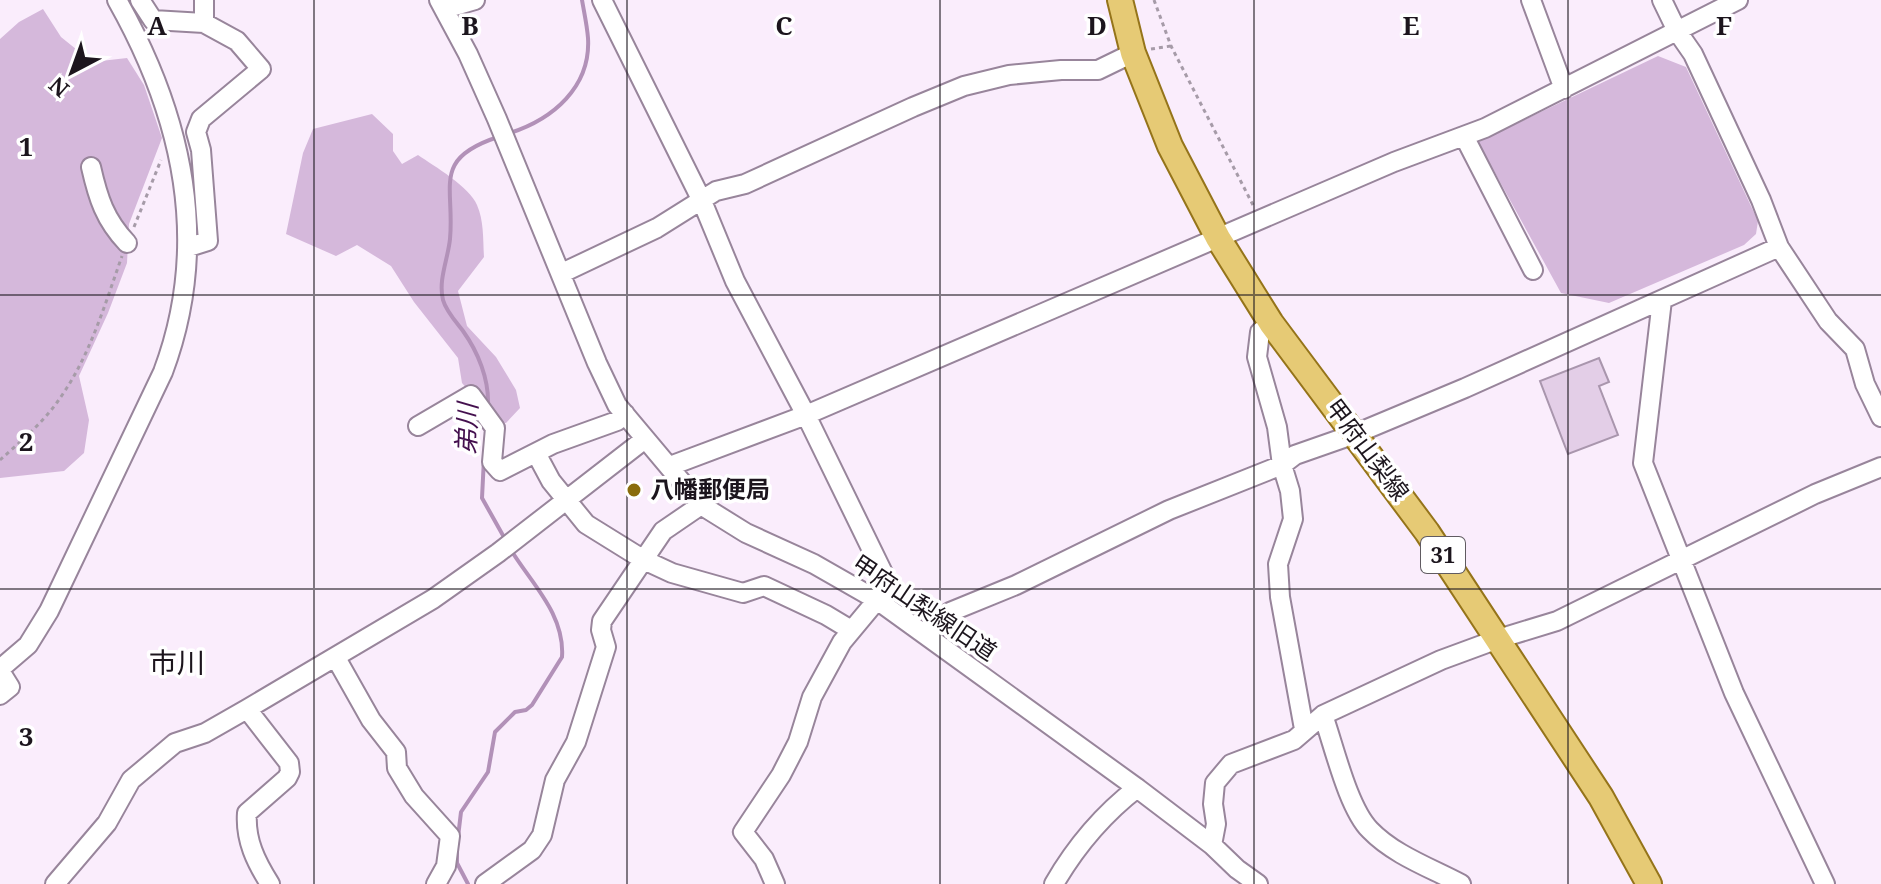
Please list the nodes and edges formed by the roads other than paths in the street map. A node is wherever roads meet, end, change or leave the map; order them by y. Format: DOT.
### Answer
graph roads {
  1 [pos="117,0"];
  2 [pos="140,0"];
  3 [pos="204,0"];
  4 [pos="475,0"];
  5 [pos="602,0"];
  6 [pos="1120,0"];
  7 [pos="1531,0"];
  8 [pos="1662,0"];
  9 [pos="1738,0"];
  10 [pos="442,4"];
  11 [pos="204,23"];
  12 [pos="1677,31"];
  13 [pos="1133,53"];
  14 [pos="1564,89"];
  15 [pos="1464,136"];
  16 [pos="91,167"];
  17 [pos="702,201"];
  18 [pos="1218,238"];
  19 [pos="127,243"];
  20 [pos="189,247"];
  21 [pos="1779,247"];
  22 [pos="1533,270"];
  23 [pos="562,273"];
  24 [pos="1662,300"];
  25 [pos="1271,323"];
  26 [pos="625,414"];
  27 [pos="806,415"];
  28 [pos="1881,417"];
  29 [pos="418,426"];
  30 [pos="1355,434"];
  31 [pos="645,439"];
  32 [pos="536,453"];
  33 [pos="1282,465"];
  34 [pos="670,466"];
  35 [pos="1881,467"];
  36 [pos="566,500"];
  37 [pos="701,505"];
  38 [pos="644,560"];
  39 [pos="1682,560"];
  40 [pos="877,600"];
  41 [pos="851,630"];
  42 [pos="923,633"];
  43 [pos="1498,639"];
  44 [pos="336,658"];
  45 [pos="0,670"];
  46 [pos="0,695"];
  47 [pos="247,709"];
  48 [pos="1323,715"];
  49 [pos="1304,729"];
  50 [pos="1137,788"];
  51 [pos="1212,845"];
  52 [pos="1235,876"];
  53 [pos="55,884"];
  54 [pos="270,884"];
  55 [pos="436,884"];
  56 [pos="485,884"];
  57 [pos="775,884"];
  58 [pos="1054,884"];
  59 [pos="1258,884"];
  60 [pos="1461,884"];
  61 [pos="1649,884"];
  62 [pos="1825,884"];
  1 -- 20 [label="street"];
  2 -- 11 [label="street"];
  3 -- 11 [label="street"];
  4 -- 10 [label="street"];
  5 -- 17 [label="street"];
  6 -- 13 [label="main road, 甲府山梨線 / 31"];
  7 -- 14 [label="street"];
  8 -- 12 [label="street"];
  9 -- 12 [label="street"];
  10 -- 23 [label="street, 甲府山梨線旧道"];
  11 -- 20 [label="street"];
  12 -- 14 [label="street"];
  12 -- 21 [label="street"];
  13 -- 17 [label="street"];
  13 -- 18 [label="main road, 甲府山梨線 / 31"];
  14 -- 15 [label="street"];
  15 -- 18 [label="street"];
  15 -- 22 [label="street"];
  16 -- 19 [label="street"];
  17 -- 23 [label="street"];
  17 -- 27 [label="street"];
  18 -- 25 [label="main road, 甲府山梨線 / 31"];
  18 -- 27 [label="street"];
  20 -- 45 [label="street"];
  21 -- 24 [label="street"];
  21 -- 28 [label="street"];
  23 -- 26 [label="street, 甲府山梨線旧道"];
  24 -- 30 [label="street"];
  24 -- 39 [label="street"];
  25 -- 30 [label="main road, 甲府山梨線 / 31"];
  25 -- 33 [label="street"];
  26 -- 31 [label="street, 甲府山梨線旧道"];
  26 -- 32 [label="street"];
  27 -- 34 [label="street"];
  27 -- 40 [label="street"];
  29 -- 32 [label="street"];
  30 -- 33 [label="street"];
  30 -- 43 [label="main road, 甲府山梨線 / 31"];
  31 -- 34 [label="street, 甲府山梨線旧道"];
  31 -- 36 [label="street"];
  32 -- 36 [label="street"];
  33 -- 42 [label="street"];
  33 -- 49 [label="street"];
  34 -- 37 [label="street, 甲府山梨線旧道"];
  35 -- 39 [label="street"];
  36 -- 38 [label="street"];
  36 -- 44 [label="street"];
  37 -- 38 [label="street"];
  37 -- 40 [label="street, 甲府山梨線旧道"];
  38 -- 41 [label="street"];
  38 -- 56 [label="street"];
  39 -- 43 [label="street"];
  39 -- 62 [label="street"];
  40 -- 41 [label="street"];
  40 -- 42 [label="street, 甲府山梨線旧道"];
  41 -- 57 [label="street"];
  42 -- 50 [label="street, 甲府山梨線旧道"];
  43 -- 48 [label="street"];
  43 -- 61 [label="main road, 甲府山梨線 / 31"];
  44 -- 47 [label="street"];
  44 -- 55 [label="street"];
  45 -- 46 [label="street"];
  47 -- 53 [label="street"];
  47 -- 54 [label="street"];
  48 -- 49 [label="street"];
  48 -- 60 [label="street"];
  49 -- 51 [label="street"];
  50 -- 51 [label="street, 甲府山梨線旧道"];
  50 -- 58 [label="street"];
  51 -- 52 [label="street, 甲府山梨線旧道"];
  52 -- 59 [label="street, 甲府山梨線旧道"];
}
